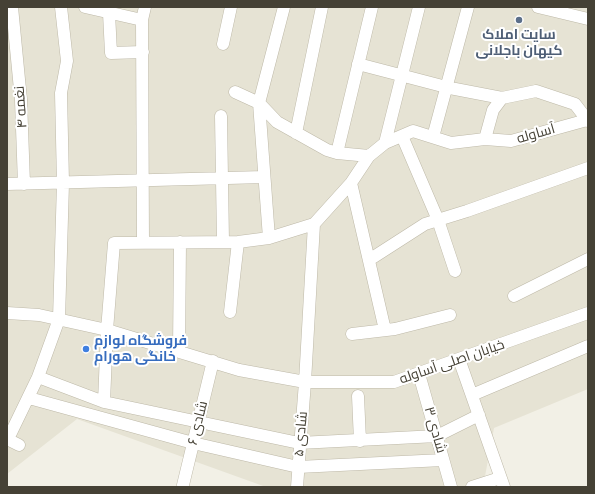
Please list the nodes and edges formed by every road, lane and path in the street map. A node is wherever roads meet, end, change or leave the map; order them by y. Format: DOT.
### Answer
graph roads {
  1 [pos="12,7"];
  2 [pos="61,7"];
  3 [pos="85,7"];
  4 [pos="144,7"];
  5 [pos="231,7"];
  6 [pos="284,7"];
  7 [pos="322,7"];
  8 [pos="372,7"];
  9 [pos="419,7"];
  10 [pos="468,7"];
  11 [pos="538,7"];
  12 [pos="109,13"];
  13 [pos="588,19"];
  14 [pos="142,20"];
  15 [pos="223,44"];
  16 [pos="143,52"];
  17 [pos="358,64"];
  18 [pos="402,76"];
  19 [pos="235,92"];
  20 [pos="502,98"];
  21 [pos="259,103"];
  22 [pos="221,116"];
  23 [pos="588,120"];
  24 [pos="296,133"];
  25 [pos="402,136"];
  26 [pos="433,137"];
  27 [pos="484,139"];
  28 [pos="385,143"];
  29 [pos="337,153"];
  30 [pos="369,156"];
  31 [pos="588,168"];
  32 [pos="264,177"];
  33 [pos="222,178"];
  34 [pos="142,180"];
  35 [pos="63,183"];
  36 [pos="351,183"];
  37 [pos="7,184"];
  38 [pos="24,184"];
  39 [pos="438,220"];
  40 [pos="314,224"];
  41 [pos="269,238"];
  42 [pos="180,242"];
  43 [pos="223,242"];
  44 [pos="238,242"];
  45 [pos="143,243"];
  46 [pos="588,259"];
  47 [pos="369,260"];
  48 [pos="455,271"];
  49 [pos="514,296"];
  50 [pos="230,312"];
  51 [pos="7,313"];
  52 [pos="588,313"];
  53 [pos="450,315"];
  54 [pos="59,319"];
  55 [pos="107,330"];
  56 [pos="385,330"];
  57 [pos="352,334"];
  58 [pos="588,346"];
  59 [pos="180,352"];
  60 [pos="459,359"];
  61 [pos="213,361"];
  62 [pos="419,374"];
  63 [pos="38,377"];
  64 [pos="305,382"];
  65 [pos="472,395"];
  66 [pos="358,396"];
  67 [pos="28,398"];
  68 [pos="104,402"];
  69 [pos="478,415"];
  70 [pos="199,422"];
  71 [pos="436,436"];
  72 [pos="8,439"];
  73 [pos="360,441"];
  74 [pos="193,443"];
  75 [pos="299,443"];
  76 [pos="20,445"];
  77 [pos="443,460"];
  78 [pos="298,467"];
  79 [pos="502,482"];
  80 [pos="183,485"];
  81 [pos="297,487"];
  82 [pos="451,487"];
  83 [pos="472,487"];
  1 -- 38 [label="street, نغمه ۴"];
  2 -- 35 [label="street"];
  3 -- 12 [label="street"];
  4 -- 14 [label="street"];
  5 -- 15 [label="street"];
  6 -- 21 [label="street"];
  7 -- 24 [label="street"];
  8 -- 17 [label="street"];
  9 -- 18 [label="street"];
  10 -- 26 [label="street"];
  11 -- 13 [label="street"];
  12 -- 14 [label="street"];
  12 -- 16 [label="street"];
  14 -- 16 [label="street"];
  16 -- 34 [label="street"];
  17 -- 18 [label="street"];
  17 -- 29 [label="street"];
  18 -- 20 [label="street"];
  18 -- 28 [label="street"];
  19 -- 21 [label="street"];
  20 -- 23 [label="street"];
  20 -- 27 [label="street"];
  21 -- 24 [label="street"];
  21 -- 32 [label="street"];
  22 -- 33 [label="street"];
  23 -- 27 [label="street, آساوله"];
  24 -- 29 [label="street"];
  25 -- 26 [label="street, آساوله"];
  25 -- 28 [label="street, آساوله"];
  25 -- 39 [label="street"];
  26 -- 27 [label="street, آساوله"];
  28 -- 30 [label="street, آساوله"];
  29 -- 30 [label="street"];
  30 -- 36 [label="street, آساوله"];
  31 -- 39 [label="street"];
  32 -- 33 [label="street"];
  32 -- 41 [label="street"];
  33 -- 34 [label="street"];
  33 -- 43 [label="street"];
  34 -- 35 [label="street"];
  34 -- 45 [label="street"];
  35 -- 38 [label="street"];
  35 -- 54 [label="street"];
  36 -- 40 [label="street, آساوله"];
  36 -- 47 [label="street"];
  37 -- 38 [label="street"];
  39 -- 47 [label="street"];
  39 -- 48 [label="street"];
  40 -- 41 [label="street"];
  40 -- 64 [label="street, شادی ۵"];
  41 -- 44 [label="street"];
  42 -- 43 [label="street"];
  42 -- 45 [label="street"];
  42 -- 59 [label="street"];
  43 -- 44 [label="street"];
  44 -- 50 [label="street"];
  45 -- 55 [label="street"];
  46 -- 49 [label="street"];
  47 -- 56 [label="street"];
  51 -- 54 [label="street, خیابان اصلی آساوله"];
  52 -- 60 [label="street, خیابان اصلی آساوله"];
  53 -- 56 [label="street"];
  54 -- 55 [label="street, خیابان اصلی آساوله"];
  54 -- 63 [label="street"];
  55 -- 59 [label="street, خیابان اصلی آساوله"];
  55 -- 68 [label="street"];
  56 -- 57 [label="street"];
  58 -- 65 [label="street"];
  59 -- 61 [label="street, خیابان اصلی آساوله"];
  60 -- 62 [label="street, خیابان اصلی آساوله"];
  60 -- 65 [label="street"];
  61 -- 64 [label="street, خیابان اصلی آساوله"];
  61 -- 70 [label="street, شادی ۶"];
  62 -- 64 [label="street, خیابان اصلی آساوله"];
  62 -- 71 [label="street, شادی ۳"];
  63 -- 67 [label="street"];
  63 -- 68 [label="street"];
  64 -- 75 [label="street, شادی ۵"];
  65 -- 69 [label="street"];
  66 -- 73 [label="street"];
  67 -- 72 [label="street"];
  67 -- 74 [label="street"];
  68 -- 70 [label="street"];
  69 -- 71 [label="street"];
  69 -- 79 [label="street"];
  70 -- 74 [label="street, شادی ۶"];
  70 -- 75 [label="street"];
  71 -- 73 [label="street"];
  71 -- 77 [label="street, شادی ۳"];
  72 -- 76 [label="street"];
  73 -- 75 [label="street"];
  74 -- 78 [label="street"];
  74 -- 80 [label="street, شادی ۶"];
  75 -- 78 [label="street, شادی ۵"];
  77 -- 78 [label="street"];
  77 -- 82 [label="street, شادی ۳"];
  78 -- 81 [label="street, شادی ۵"];
  79 -- 83 [label="street"];
}
